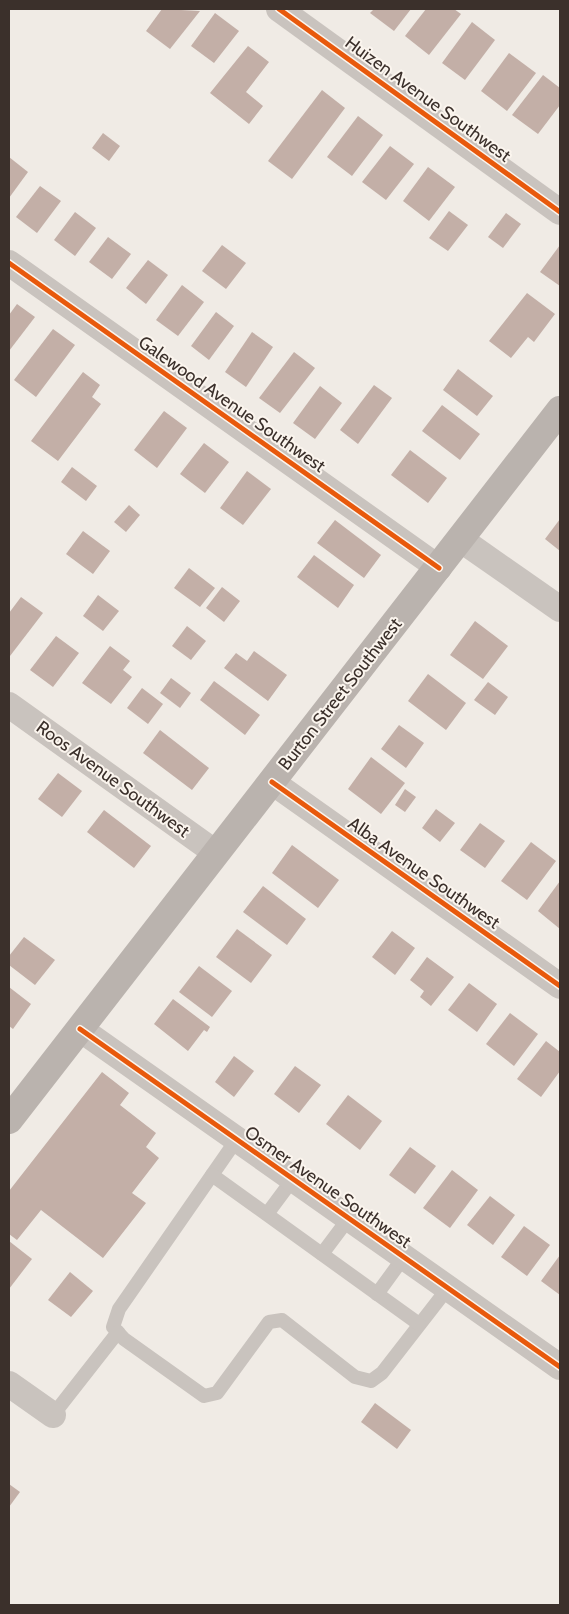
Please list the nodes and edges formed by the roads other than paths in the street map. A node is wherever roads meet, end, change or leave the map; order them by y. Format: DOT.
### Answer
graph roads {
  1 [pos="279,9"];
  2 [pos="560,212"];
  3 [pos="9,263"];
  4 [pos="560,410"];
  5 [pos="460,539"];
  6 [pos="439,568"];
  7 [pos="560,609"];
  8 [pos="9,705"];
  9 [pos="272,782"];
  10 [pos="216,853"];
  11 [pos="560,986"];
  12 [pos="80,1029"];
  13 [pos="9,1120"];
  14 [pos="237,1139"];
  15 [pos="212,1175"];
  16 [pos="293,1179"];
  17 [pos="266,1214"];
  18 [pos="349,1218"];
  19 [pos="322,1254"];
  20 [pos="404,1257"];
  21 [pos="448,1288"];
  22 [pos="377,1294"];
  23 [pos="419,1324"];
  24 [pos="118,1332"];
  25 [pos="560,1367"];
  26 [pos="9,1384"];
  27 [pos="53,1415"];
  1 -- 2 [label="street, Huizen Avenue Southwest"];
  3 -- 6 [label="street, Galewood Avenue Southwest"];
  4 -- 5 [label="main road, Burton Street Southwest"];
  5 -- 6 [label="main road, Burton Street Southwest"];
  5 -- 7 [label="street"];
  6 -- 9 [label="main road, Burton Street Southwest"];
  8 -- 10 [label="street, Roos Avenue Southwest"];
  9 -- 10 [label="main road, Burton Street Southwest"];
  9 -- 11 [label="street, Alba Avenue Southwest"];
  10 -- 12 [label="main road, Burton Street Southwest"];
  12 -- 13 [label="main road, Burton Street Southwest"];
  12 -- 14 [label="street, Osmer Avenue Southwest"];
  14 -- 15 [label="lane"];
  14 -- 16 [label="street, Osmer Avenue Southwest"];
  15 -- 17 [label="lane"];
  15 -- 24 [label="lane"];
  16 -- 17 [label="lane"];
  16 -- 18 [label="street, Osmer Avenue Southwest"];
  17 -- 19 [label="lane"];
  18 -- 19 [label="lane"];
  18 -- 20 [label="street, Osmer Avenue Southwest"];
  19 -- 22 [label="lane"];
  20 -- 21 [label="street, Osmer Avenue Southwest"];
  20 -- 22 [label="lane"];
  21 -- 23 [label="lane"];
  21 -- 25 [label="street, Osmer Avenue Southwest"];
  22 -- 23 [label="lane"];
  23 -- 24 [label="lane"];
  24 -- 27 [label="lane"];
  26 -- 27 [label="street"];
}
